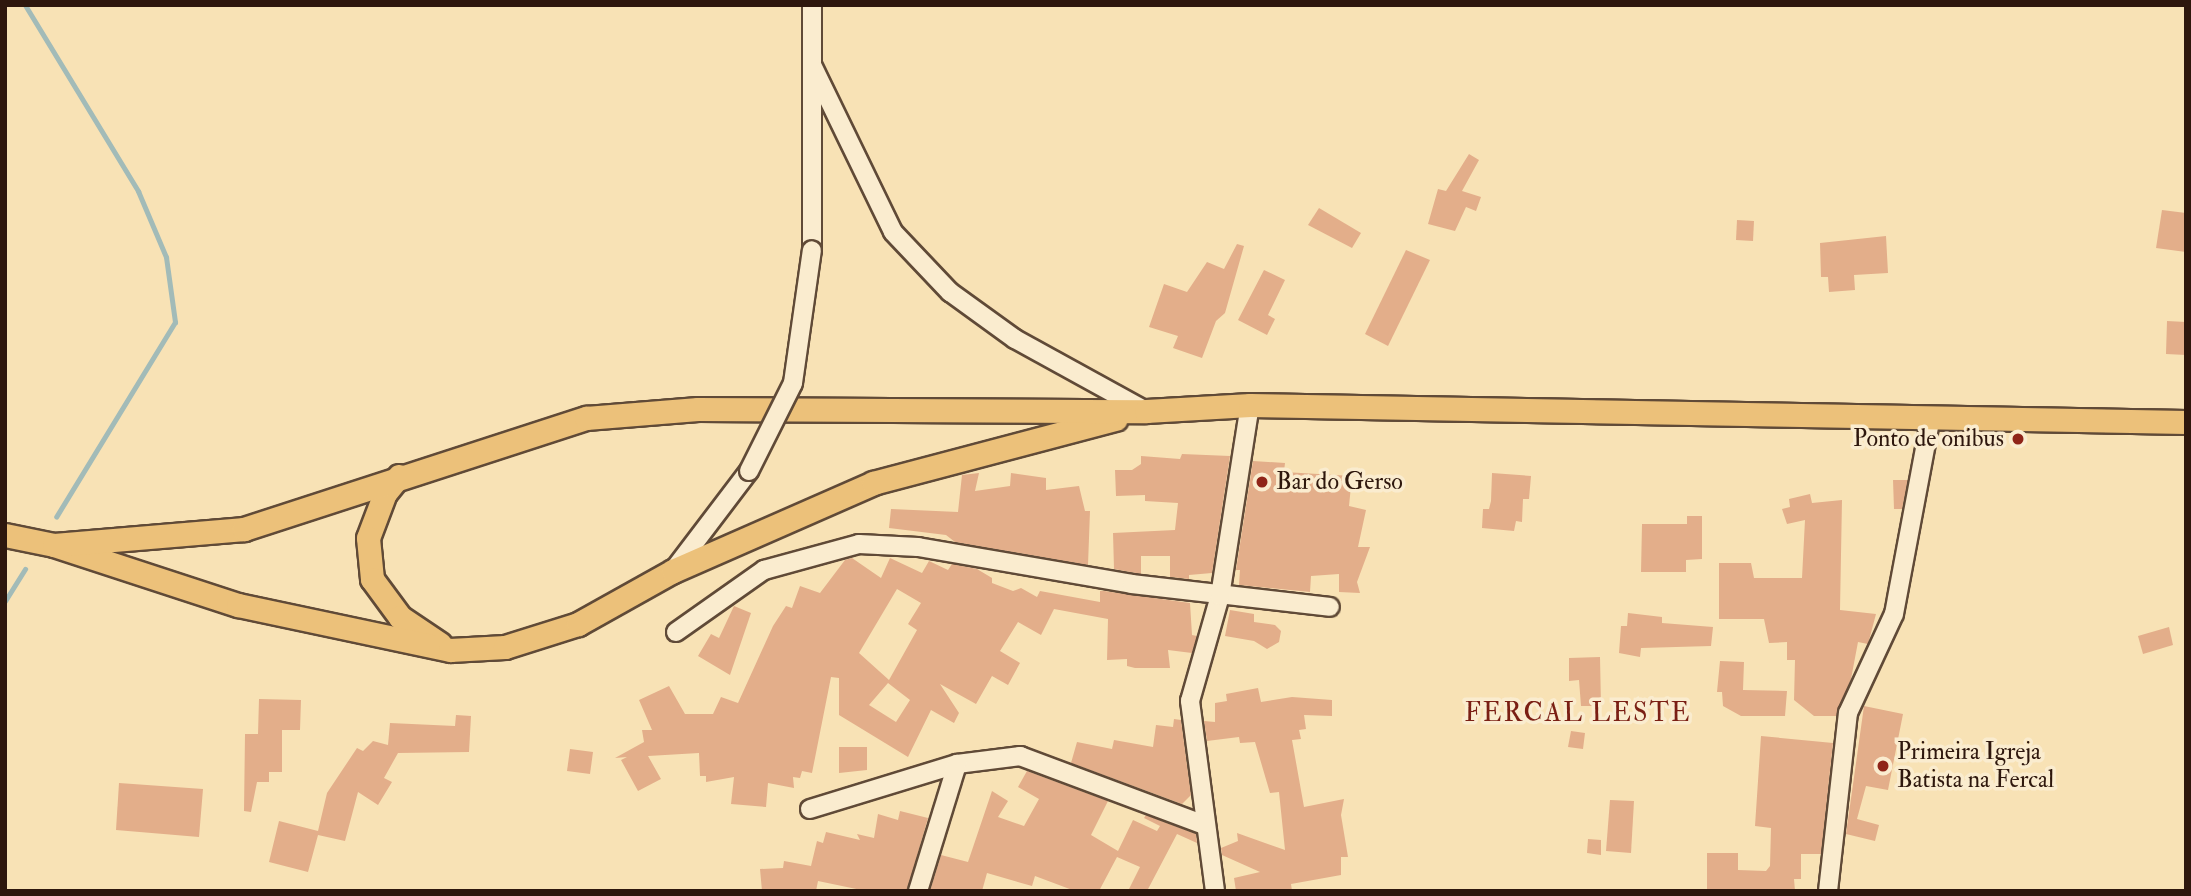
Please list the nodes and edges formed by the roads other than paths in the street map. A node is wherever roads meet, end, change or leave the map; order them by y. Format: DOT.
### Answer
graph roads {
  1 [pos="812,5"];
  2 [pos="813,67"];
  3 [pos="1250,405"];
  4 [pos="1146,411"];
  5 [pos="1931,417"];
  6 [pos="2186,422"];
  7 [pos="399,476"];
  8 [pos="5,535"];
  9 [pos="54,545"];
  10 [pos="673,571"];
  11 [pos="1220,596"];
  12 [pos="1330,607"];
  13 [pos="677,632"];
  14 [pos="450,650"];
  15 [pos="957,764"];
  16 [pos="810,809"];
  17 [pos="1205,825"];
  18 [pos="918,891"];
  19 [pos="1215,891"];
  20 [pos="1828,891"];
  1 -- 2 [label="street"];
  2 -- 4 [label="street"];
  2 -- 10 [label="street, bridge"];
  3 -- 4 [label="main road"];
  3 -- 5 [label="main road"];
  3 -- 11 [label="street"];
  4 -- 7 [label="main road"];
  4 -- 10 [label="main road"];
  5 -- 6 [label="main road"];
  5 -- 20 [label="street"];
  7 -- 9 [label="main road"];
  7 -- 14 [label="main road"];
  8 -- 9 [label="main road"];
  9 -- 14 [label="main road"];
  10 -- 14 [label="main road"];
  11 -- 12 [label="street"];
  11 -- 13 [label="street"];
  11 -- 17 [label="street"];
  15 -- 16 [label="street"];
  15 -- 17 [label="street"];
  15 -- 18 [label="street"];
  17 -- 19 [label="street"];
}
